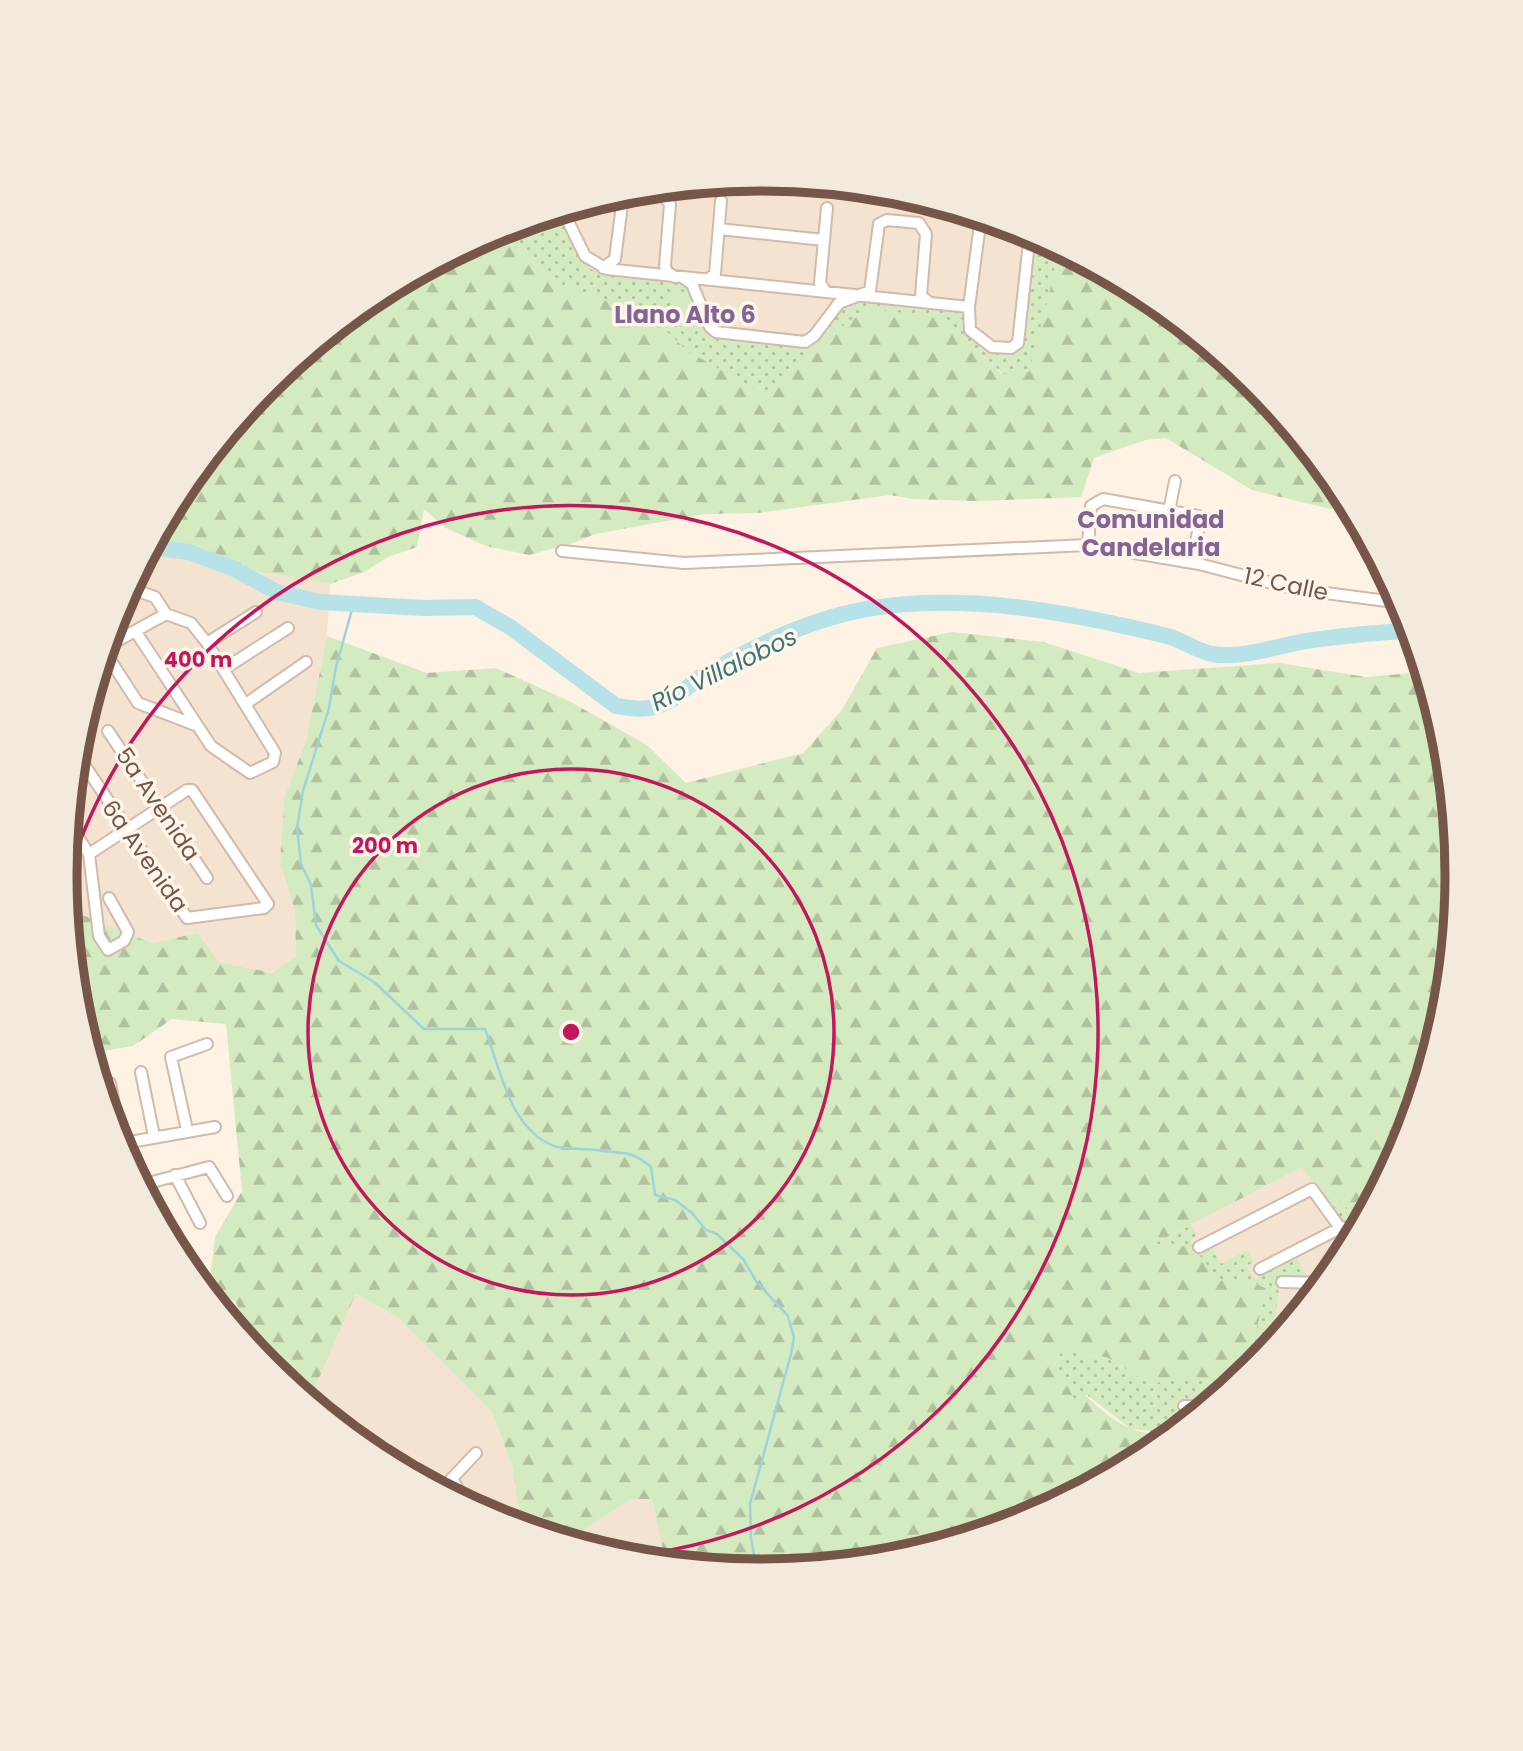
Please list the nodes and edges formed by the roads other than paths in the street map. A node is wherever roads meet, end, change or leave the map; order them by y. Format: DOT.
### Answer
graph roads {
  1 [pos="665,198"];
  2 [pos="721,201"];
  3 [pos="622,205"];
  4 [pos="827,208"];
  5 [pos="567,219"];
  6 [pos="980,226"];
  7 [pos="719,229"];
  8 [pos="824,240"];
  9 [pos="1028,246"];
  10 [pos="603,268"];
  11 [pos="678,277"];
  12 [pos="707,280"];
  13 [pos="826,292"];
  14 [pos="857,295"];
  15 [pos="930,303"];
  16 [pos="969,307"];
  17 [pos="1175,481"];
  18 [pos="1169,511"];
  19 [pos="1088,545"];
  20 [pos="562,551"];
  21 [pos="1192,563"];
  22 [pos="139,592"];
  23 [pos="1388,601"];
  24 [pos="256,611"];
  25 [pos="166,614"];
  26 [pos="288,628"];
  27 [pos="136,632"];
  28 [pos="118,643"];
  29 [pos="207,643"];
  30 [pos="111,660"];
  31 [pos="306,662"];
  32 [pos="224,669"];
  33 [pos="247,703"];
  34 [pos="198,726"];
  35 [pos="108,731"];
  36 [pos="86,768"];
  37 [pos="159,807"];
  38 [pos="124,830"];
  39 [pos="78,837"];
  40 [pos="89,854"];
  41 [pos="207,878"];
  42 [pos="109,898"];
  43 [pos="207,1044"];
  44 [pos="141,1072"];
  45 [pos="110,1083"];
  46 [pos="111,1090"];
  47 [pos="215,1128"];
  48 [pos="187,1130"];
  49 [pos="155,1136"];
  50 [pos="131,1141"];
  51 [pos="175,1175"];
  52 [pos="150,1182"];
  53 [pos="227,1196"];
  54 [pos="200,1223"];
  55 [pos="1342,1227"];
  56 [pos="1345,1233"];
  57 [pos="1199,1247"];
  58 [pos="1260,1269"];
  59 [pos="1282,1282"];
  60 [pos="1312,1283"];
  61 [pos="1184,1406"];
  62 [pos="1194,1406"];
  63 [pos="477,1453"];
  64 [pos="452,1478"];
  65 [pos="447,1483"];
  66 [pos="457,1488"];
  1 -- 11 [label="street"];
  2 -- 7 [label="street"];
  3 -- 10 [label="street"];
  4 -- 8 [label="street"];
  5 -- 10 [label="street"];
  6 -- 16 [label="street"];
  7 -- 8 [label="street"];
  7 -- 12 [label="street"];
  8 -- 13 [label="street"];
  9 -- 16 [label="street"];
  10 -- 11 [label="street"];
  11 -- 12 [label="street"];
  11 -- 14 [label="street"];
  12 -- 13 [label="street"];
  13 -- 14 [label="street"];
  14 -- 15 [label="street"];
  14 -- 15 [label="street"];
  15 -- 16 [label="street"];
  17 -- 18 [label="street"];
  18 -- 19 [label="street"];
  18 -- 21 [label="street"];
  19 -- 20 [label="street, 12 Calle"];
  19 -- 21 [label="street, 12 Calle"];
  21 -- 23 [label="street, 12 Calle"];
  22 -- 25 [label="street"];
  24 -- 29 [label="street"];
  25 -- 27 [label="street"];
  25 -- 29 [label="street"];
  26 -- 32 [label="street"];
  27 -- 28 [label="street"];
  27 -- 34 [label="street"];
  29 -- 32 [label="street"];
  30 -- 34 [label="street"];
  31 -- 33 [label="street"];
  32 -- 33 [label="street"];
  33 -- 34 [label="street"];
  35 -- 37 [label="street, 5a Avenida"];
  36 -- 38 [label="street, 6a Avenida"];
  37 -- 38 [label="street"];
  37 -- 38 [label="street, 6a Avenida"];
  37 -- 41 [label="street, 5a Avenida"];
  38 -- 40 [label="street"];
  39 -- 40 [label="street"];
  40 -- 42 [label="street"];
  43 -- 48 [label="street"];
  44 -- 49 [label="street"];
  45 -- 46 [label="street"];
  47 -- 48 [label="street"];
  48 -- 49 [label="street"];
  49 -- 50 [label="street"];
  51 -- 52 [label="street"];
  51 -- 53 [label="street"];
  51 -- 54 [label="street"];
  55 -- 56 [label="street"];
  55 -- 57 [label="street"];
  55 -- 58 [label="street"];
  59 -- 60 [label="street"];
  61 -- 62 [label="street"];
  63 -- 64 [label="street"];
  64 -- 65 [label="street"];
  64 -- 66 [label="street"];
}
